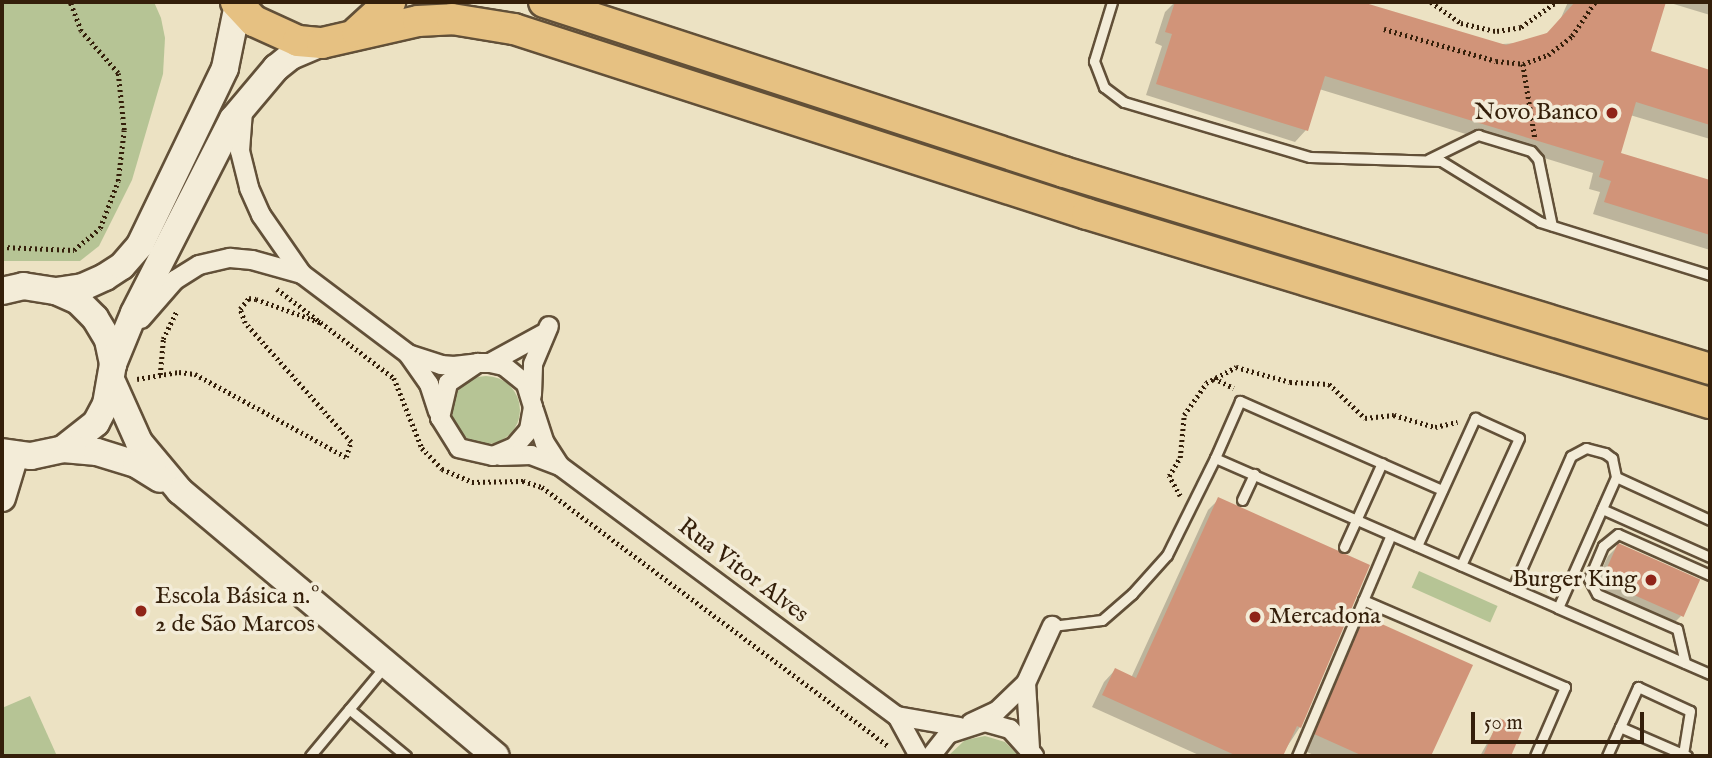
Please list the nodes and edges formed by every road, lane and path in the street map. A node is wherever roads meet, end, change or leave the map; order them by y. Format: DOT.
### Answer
graph roads {
  1 [pos="70,2"];
  2 [pos="390,2"];
  3 [pos="544,2"];
  4 [pos="1112,2"];
  5 [pos="1431,2"];
  6 [pos="1556,2"];
  7 [pos="1595,2"];
  8 [pos="237,3"];
  9 [pos="1384,29"];
  10 [pos="330,41"];
  11 [pos="1523,64"];
  12 [pos="244,104"];
  13 [pos="1429,159"];
  14 [pos="1538,159"];
  15 [pos="1552,226"];
  16 [pos="2,247"];
  17 [pos="302,274"];
  18 [pos="1710,275"];
  19 [pos="272,285"];
  20 [pos="9,288"];
  21 [pos="56,290"];
  22 [pos="183,303"];
  23 [pos="323,323"];
  24 [pos="408,354"];
  25 [pos="484,363"];
  26 [pos="116,364"];
  27 [pos="1710,369"];
  28 [pos="160,375"];
  29 [pos="1213,377"];
  30 [pos="1240,401"];
  31 [pos="533,402"];
  32 [pos="1710,403"];
  33 [pos="440,418"];
  34 [pos="62,449"];
  35 [pos="8,453"];
  36 [pos="493,456"];
  37 [pos="1215,458"];
  38 [pos="1382,463"];
  39 [pos="560,466"];
  40 [pos="1254,474"];
  41 [pos="1616,477"];
  42 [pos="1442,490"];
  43 [pos="180,491"];
  44 [pos="2,498"];
  45 [pos="1242,500"];
  46 [pos="1602,509"];
  47 [pos="1357,520"];
  48 [pos="1710,520"];
  49 [pos="1391,535"];
  50 [pos="1417,546"];
  51 [pos="1344,547"];
  52 [pos="1710,557"];
  53 [pos="1461,565"];
  54 [pos="1710,575"];
  55 [pos="1513,588"];
  56 [pos="1363,600"];
  57 [pos="1558,608"];
  58 [pos="1052,626"];
  59 [pos="1685,663"];
  60 [pos="386,665"];
  61 [pos="1710,674"];
  62 [pos="1026,683"];
  63 [pos="349,709"];
  64 [pos="897,716"];
  65 [pos="966,725"];
  66 [pos="1620,727"];
  67 [pos="1032,752"];
  68 [pos="1686,755"];
  69 [pos="310,756"];
  70 [pos="406,756"];
  71 [pos="496,756"];
  72 [pos="895,756"];
  73 [pos="919,756"];
  74 [pos="931,756"];
  75 [pos="1297,756"];
  76 [pos="1535,756"];
  77 [pos="1607,756"];
  1 -- 16 [label="path"];
  2 -- 10 [label="main road"];
  3 -- 27 [label="main road"];
  4 -- 13 [label="lane"];
  5 -- 6 [label="path"];
  7 -- 11 [label="path"];
  8 -- 10 [label="main road"];
  8 -- 21 [label="street"];
  9 -- 11 [label="path"];
  10 -- 12 [label="street"];
  10 -- 32 [label="main road"];
  11 -- 14 [label="path"];
  12 -- 17 [label="street, Rua Vitor Alves"];
  12 -- 26 [label="street"];
  13 -- 14 [label="lane"];
  13 -- 15 [label="lane"];
  14 -- 15 [label="lane"];
  15 -- 18 [label="lane"];
  17 -- 24 [label="street, Rua Vitor Alves"];
  17 -- 26 [label="street, Rua Vitor Alves"];
  19 -- 23 [label="path"];
  20 -- 21 [label="street"];
  21 -- 26 [label="street"];
  22 -- 28 [label="path"];
  23 -- 28 [label="path"];
  23 -- 72 [label="path"];
  24 -- 25 [label="street, Rua Vitor Alves"];
  24 -- 33 [label="street, Rua Vitor Alves"];
  25 -- 31 [label="street, Rua Vitor Alves"];
  25 -- 31 [label="street"];
  25 -- 33 [label="street"];
  26 -- 28 [label="path"];
  26 -- 34 [label="street"];
  26 -- 43 [label="street"];
  29 -- 30 [label="path"];
  30 -- 37 [label="lane"];
  30 -- 38 [label="lane"];
  31 -- 36 [label="street"];
  31 -- 39 [label="street, Rua Vitor Alves"];
  33 -- 36 [label="street, Rua Vitor Alves"];
  34 -- 35 [label="street"];
  34 -- 43 [label="street"];
  35 -- 44 [label="street"];
  36 -- 39 [label="street, Rua Vitor Alves"];
  37 -- 40 [label="lane"];
  37 -- 58 [label="lane"];
  38 -- 42 [label="lane"];
  38 -- 47 [label="lane"];
  39 -- 64 [label="street, Rua Vitor Alves"];
  40 -- 45 [label="lane"];
  40 -- 47 [label="lane"];
  41 -- 46 [label="lane"];
  41 -- 48 [label="lane"];
  41 -- 55 [label="lane"];
  42 -- 50 [label="lane"];
  42 -- 53 [label="lane"];
  43 -- 60 [label="street"];
  46 -- 52 [label="lane"];
  46 -- 57 [label="lane"];
  47 -- 49 [label="lane"];
  47 -- 51 [label="lane"];
  49 -- 50 [label="lane"];
  49 -- 56 [label="lane"];
  50 -- 53 [label="lane"];
  53 -- 55 [label="lane"];
  54 -- 59 [label="lane"];
  55 -- 57 [label="lane"];
  56 -- 75 [label="lane"];
  56 -- 76 [label="lane"];
  57 -- 59 [label="lane"];
  58 -- 62 [label="street"];
  59 -- 61 [label="lane"];
  60 -- 63 [label="lane"];
  60 -- 71 [label="street"];
  62 -- 65 [label="street"];
  62 -- 67 [label="street"];
  63 -- 69 [label="lane"];
  63 -- 70 [label="lane"];
  64 -- 65 [label="street, Rua Vitor Alves"];
  64 -- 73 [label="street, Rua Vitor Alves"];
  65 -- 67 [label="street, Rua Vitor Alves"];
  65 -- 74 [label="street"];
  66 -- 68 [label="lane"];
  66 -- 68 [label="lane"];
  66 -- 77 [label="lane"];
}
